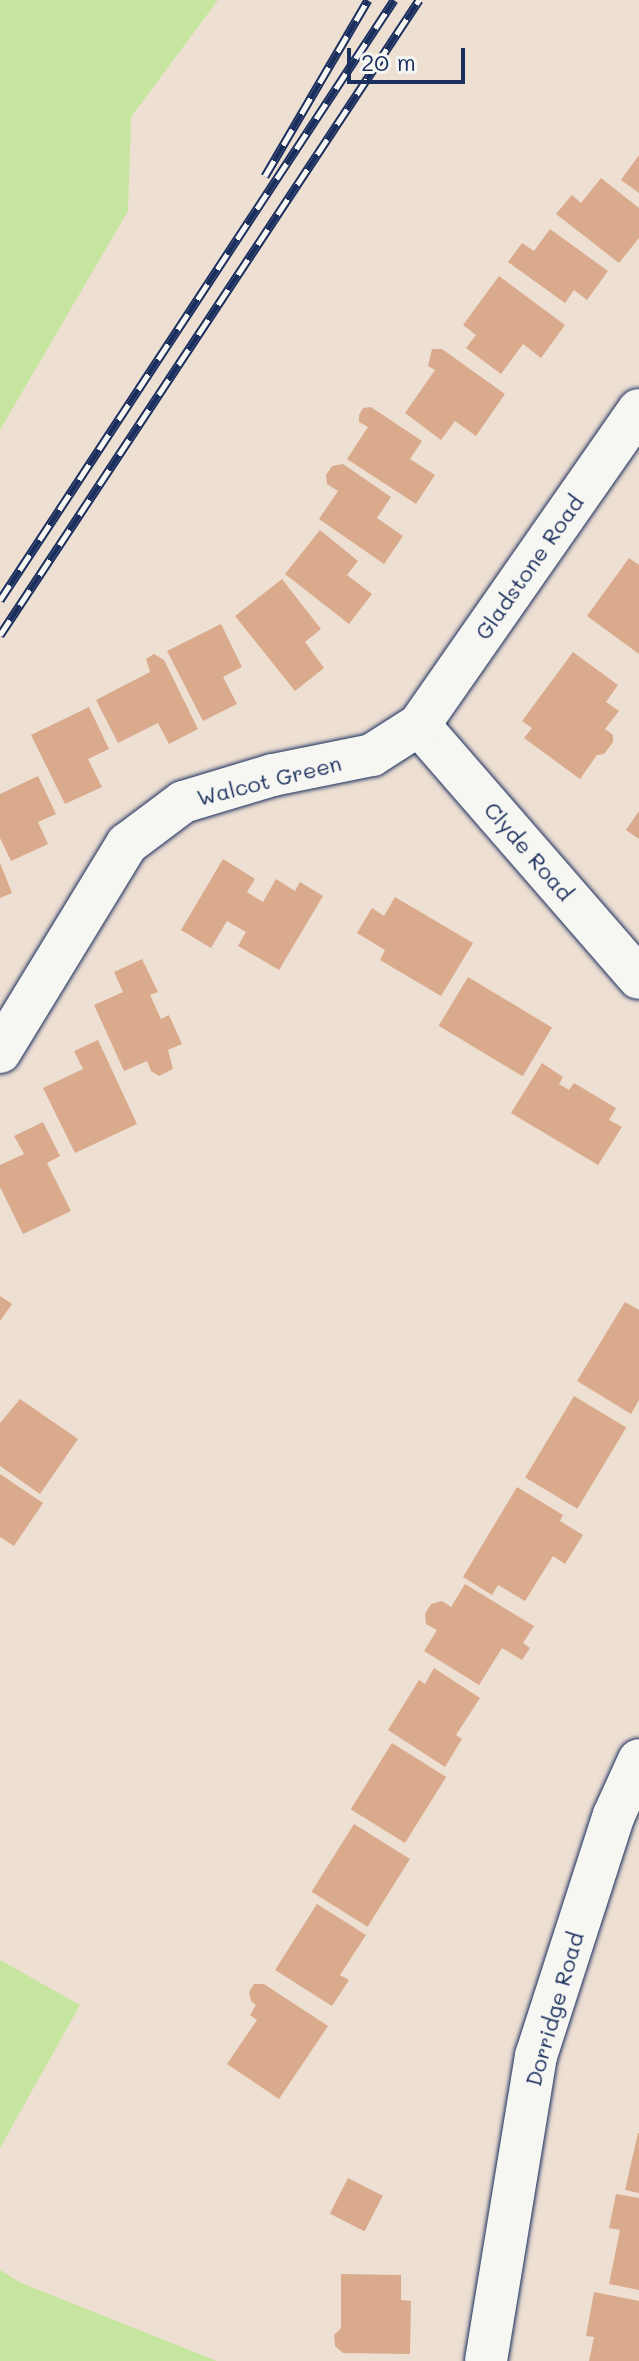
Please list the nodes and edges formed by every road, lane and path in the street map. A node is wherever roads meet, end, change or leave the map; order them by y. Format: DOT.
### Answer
graph roads {
  1 [pos="639,410"];
  2 [pos="419,725"];
  3 [pos="639,978"];
  4 [pos="0,1052"];
  5 [pos="639,1760"];
  6 [pos="486,2361"];
  1 -- 2 [label="street, Gladstone Road"];
  2 -- 3 [label="street, Clyde Road"];
  2 -- 4 [label="street, Walcot Green"];
  5 -- 6 [label="street, Dorridge Road"];
}
